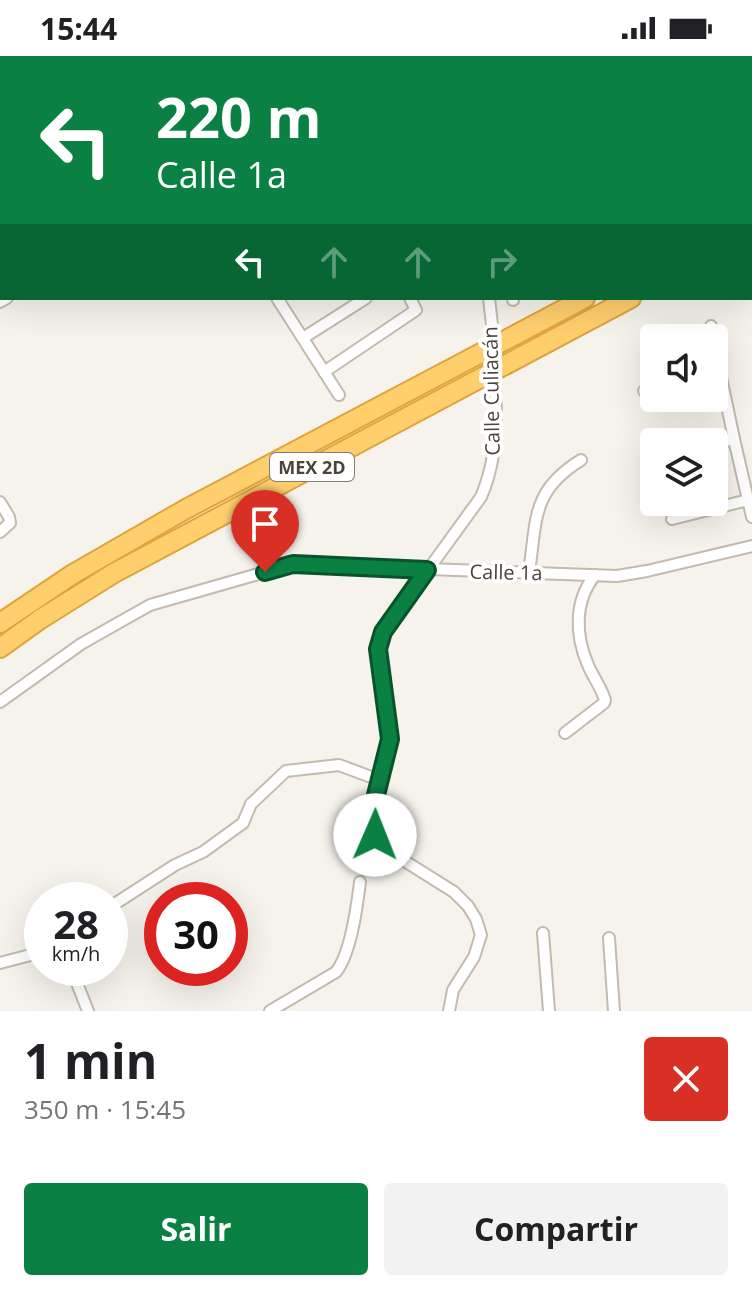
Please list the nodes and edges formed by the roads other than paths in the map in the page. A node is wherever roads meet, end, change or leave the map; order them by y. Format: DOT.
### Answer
graph roads {
  1 [pos="278,300"];
  2 [pos="363,300"];
  3 [pos="411,300"];
  4 [pos="489,300"];
  5 [pos="581,300"];
  6 [pos="627,300"];
  7 [pos="303,338"];
  8 [pos="324,372"];
  9 [pos="339,395"];
  10 [pos="727,412"];
  11 [pos="734,439"];
  12 [pos="728,440"];
  13 [pos="581,460"];
  14 [pos="748,500"];
  15 [pos="0,502"];
  16 [pos="752,517"];
  17 [pos="672,519"];
  18 [pos="0,532"];
  19 [pos="752,546"];
  20 [pos="427,570"];
  21 [pos="529,572"];
  22 [pos="595,575"];
  23 [pos="0,623"];
  24 [pos="0,648"];
  25 [pos="0,702"];
  26 [pos="565,733"];
  27 [pos="379,780"];
  28 [pos="360,882"];
  29 [pos="128,895"];
  30 [pos="543,933"];
  31 [pos="609,938"];
  32 [pos="24,957"];
  33 [pos="0,963"];
  34 [pos="78,986"];
  35 [pos="88,1011"];
  36 [pos="270,1011"];
  37 [pos="449,1011"];
  38 [pos="549,1011"];
  39 [pos="614,1011"];
  1 -- 7 [label="street"];
  2 -- 7 [label="street"];
  3 -- 8 [label="street"];
  4 -- 20 [label="street, Calle Culiacán, bridge"];
  5 -- 23 [label="highway, MEX 2D"];
  6 -- 24 [label="highway, MEX 2D"];
  7 -- 8 [label="street"];
  8 -- 9 [label="street"];
  10 -- 11 [label="street"];
  11 -- 12 [label="street"];
  11 -- 14 [label="street"];
  13 -- 21 [label="street"];
  14 -- 16 [label="street"];
  14 -- 17 [label="street"];
  15 -- 18 [label="street"];
  19 -- 22 [label="street, Calle 1a"];
  20 -- 21 [label="street, Calle 1a"];
  20 -- 25 [label="street, Calle 1a"];
  20 -- 27 [label="street, Calle Culiacán"];
  21 -- 22 [label="street, Calle 1a"];
  22 -- 26 [label="street"];
  27 -- 29 [label="street"];
  27 -- 37 [label="street, Calle Culiacán"];
  28 -- 36 [label="street"];
  30 -- 38 [label="street"];
  31 -- 39 [label="street"];
  32 -- 33 [label="street"];
  34 -- 35 [label="street"];
}
